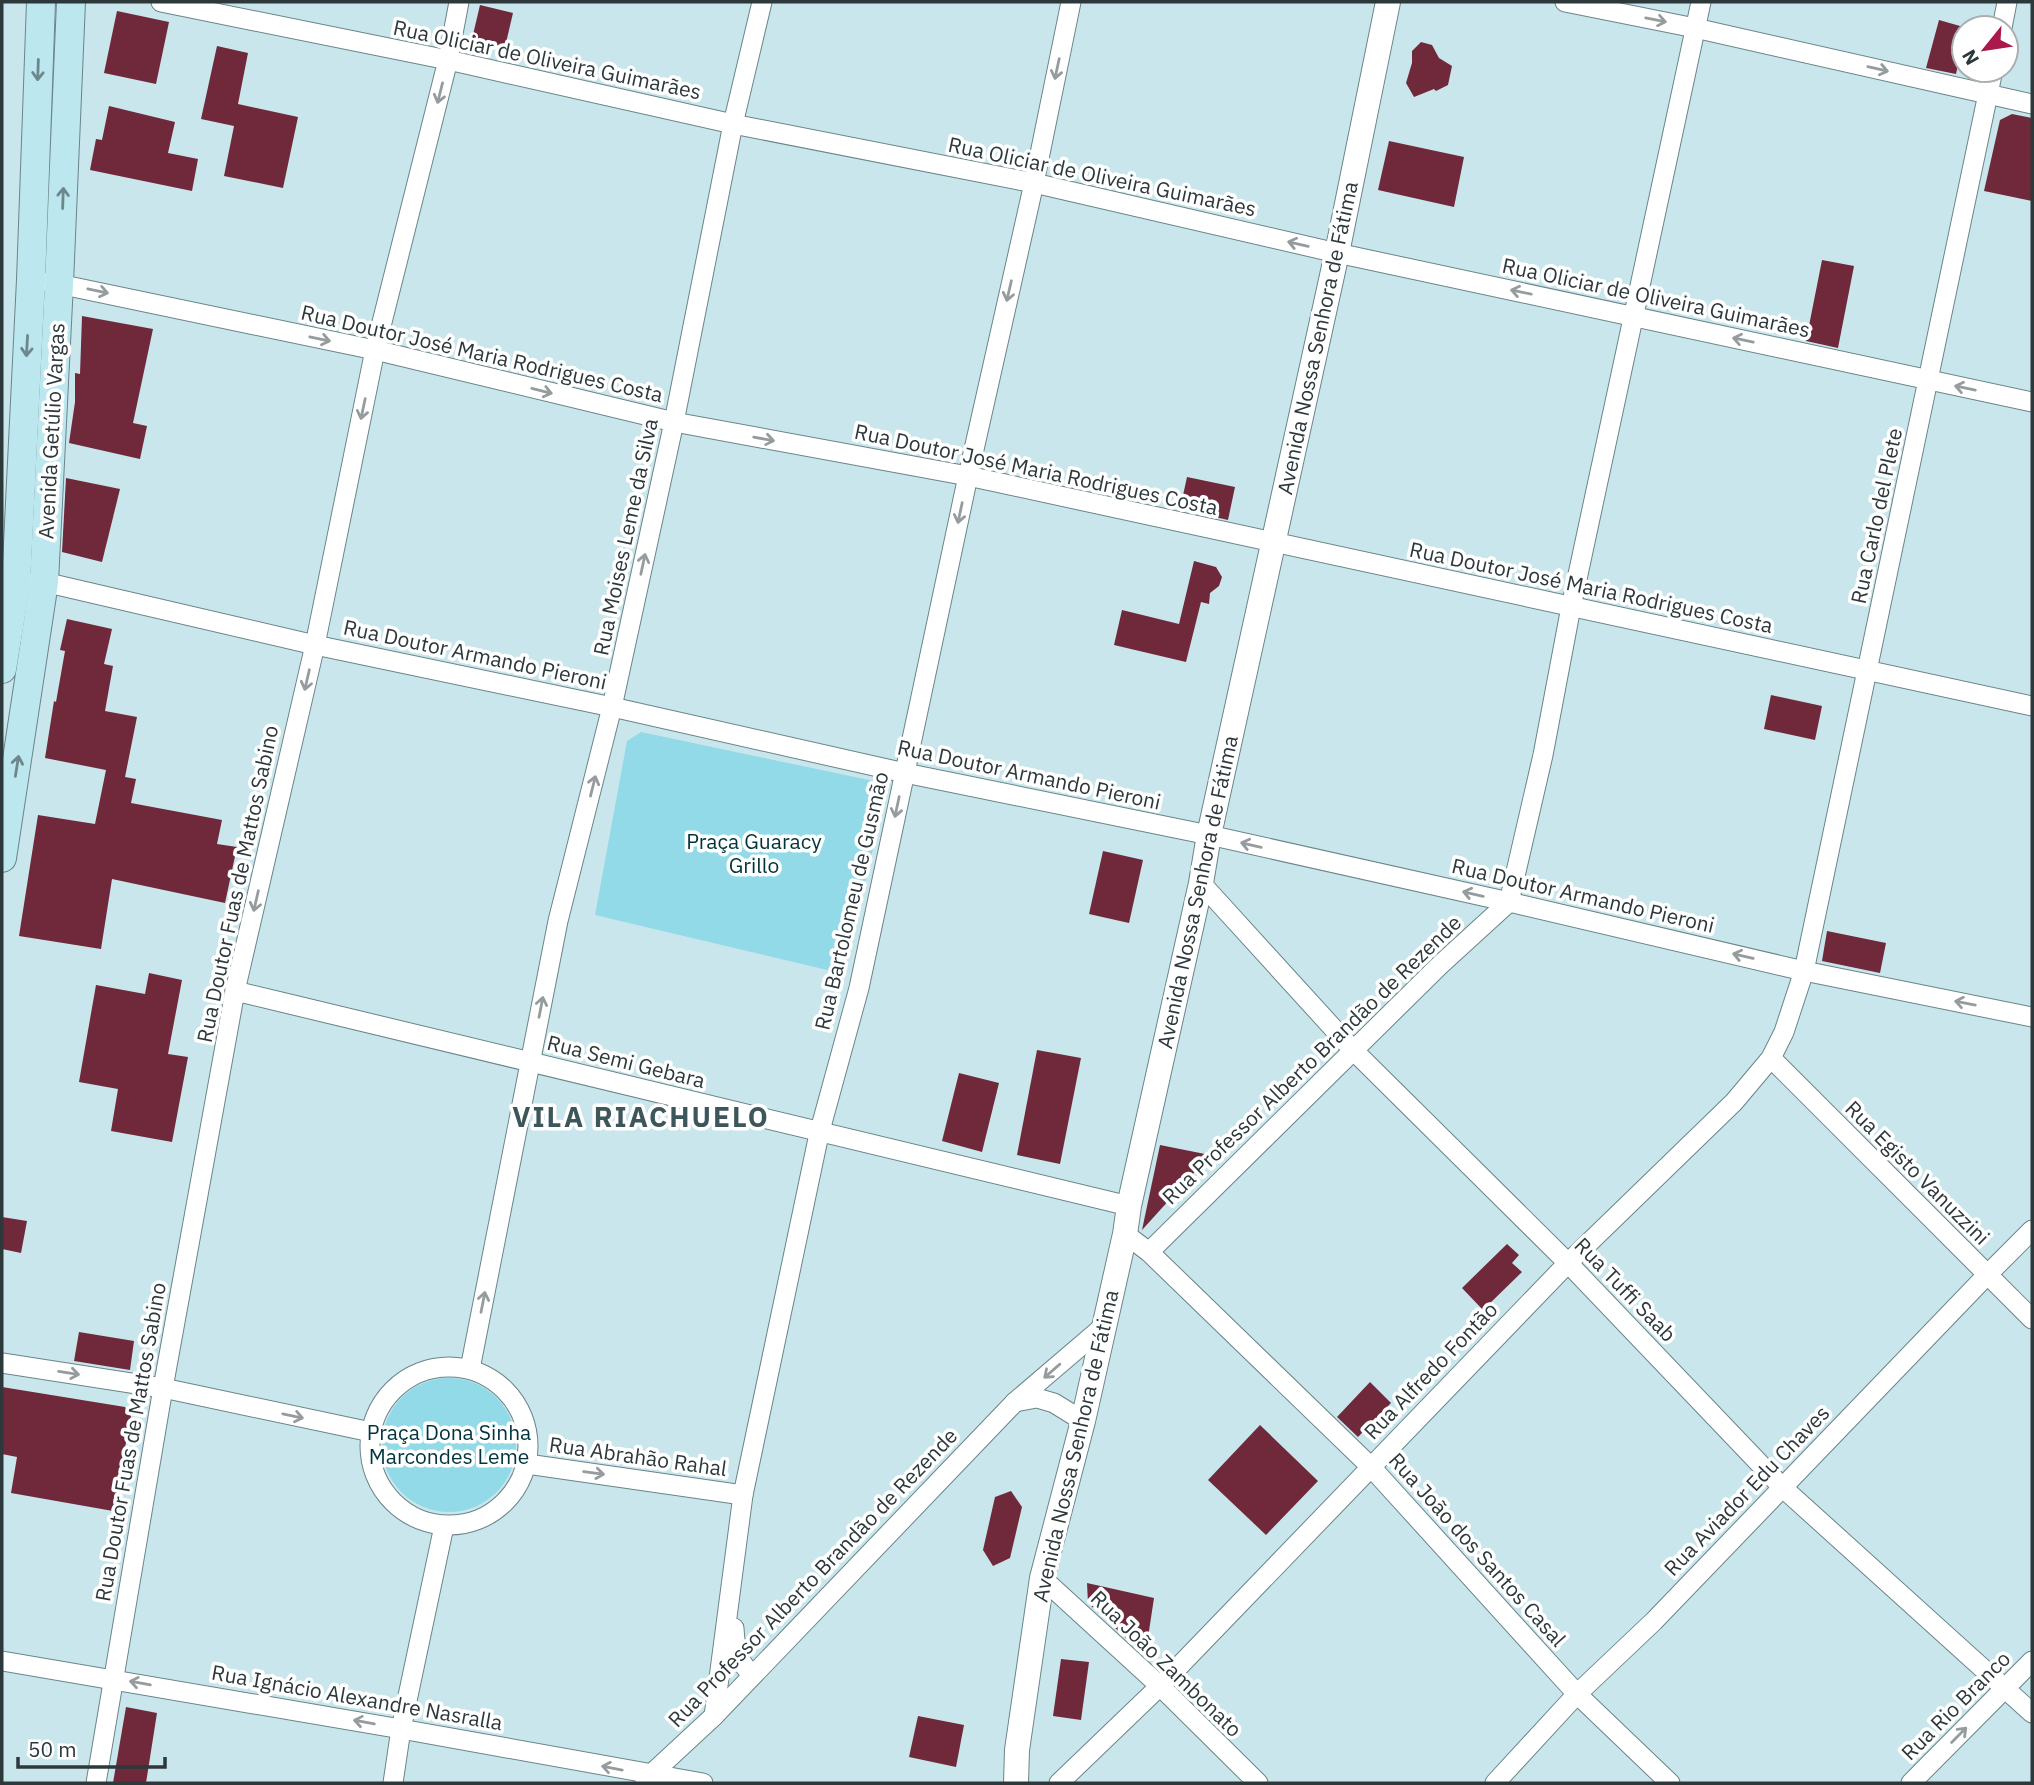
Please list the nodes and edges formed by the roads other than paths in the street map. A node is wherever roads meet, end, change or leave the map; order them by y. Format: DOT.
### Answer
graph roads {
  1 [pos="41,2"];
  2 [pos="71,2"];
  3 [pos="161,2"];
  4 [pos="458,2"];
  5 [pos="762,2"];
  6 [pos="1071,2"];
  7 [pos="1388,2"];
  8 [pos="1565,2"];
  9 [pos="1701,2"];
  10 [pos="1695,28"];
  11 [pos="449,60"];
  12 [pos="1990,84"];
  13 [pos="1988,94"];
  14 [pos="2032,104"];
  15 [pos="733,124"];
  16 [pos="1034,183"];
  17 [pos="1337,253"];
  18 [pos="30,280"];
  19 [pos="59,283"];
  20 [pos="1633,316"];
  21 [pos="375,350"];
  22 [pos="1928,381"];
  23 [pos="2032,402"];
  24 [pos="674,422"];
  25 [pos="968,476"];
  26 [pos="1273,542"];
  27 [pos="44,582"];
  28 [pos="16,584"];
  29 [pos="1571,607"];
  30 [pos="315,645"];
  31 [pos="2,669"];
  32 [pos="1868,670"];
  33 [pos="2032,706"];
  34 [pos="612,707"];
  35 [pos="905,773"];
  36 [pos="1209,835"];
  37 [pos="2,858"];
  38 [pos="1201,883"];
  39 [pos="1509,902"];
  40 [pos="1804,971"];
  41 [pos="235,991"];
  42 [pos="2032,1017"];
  43 [pos="1353,1050"];
  44 [pos="1771,1058"];
  45 [pos="531,1061"];
  46 [pos="820,1134"];
  47 [pos="1129,1206"];
  48 [pos="2032,1230"];
  49 [pos="1125,1234"];
  50 [pos="1149,1252"];
  51 [pos="1568,1263"];
  52 [pos="1987,1275"];
  53 [pos="2032,1319"];
  54 [pos="1104,1326"];
  55 [pos="2,1363"];
  56 [pos="470,1369"];
  57 [pos="163,1388"];
  58 [pos="1015,1402"];
  59 [pos="1083,1422"];
  60 [pos="371,1432"];
  61 [pos="527,1464"];
  62 [pos="1371,1467"];
  63 [pos="1782,1487"];
  64 [pos="743,1495"];
  65 [pos="444,1526"];
  66 [pos="1042,1578"];
  67 [pos="729,1606"];
  68 [pos="2,1661"];
  69 [pos="2032,1661"];
  70 [pos="753,1675"];
  71 [pos="113,1678"];
  72 [pos="1160,1686"];
  73 [pos="2006,1688"];
  74 [pos="1577,1694"];
  75 [pos="2032,1713"];
  76 [pos="714,1716"];
  77 [pos="401,1729"];
  78 [pos="646,1779"];
  79 [pos="96,1783"];
  80 [pos="393,1783"];
  81 [pos="703,1783"];
  82 [pos="1016,1783"];
  83 [pos="1059,1783"];
  84 [pos="1258,1783"];
  85 [pos="1495,1783"];
  86 [pos="1671,1783"];
  87 [pos="1911,1783"];
  1 -- 18 [label="main road, Avenida Getúlio Vargas, one-way"];
  19 -- 2 [label="main road, Avenida Getúlio Vargas, one-way"];
  3 -- 11 [label="street, Rua Oliciar de Oliveira Guimarães"];
  4 -- 11 [label="street, Rua Doutor Fuas de Mattos Sabino"];
  5 -- 15 [label="street, Rua Moises Leme da Silva"];
  6 -- 16 [label="street, Rua Bartolomeu de Gusmão, one-way"];
  7 -- 17 [label="street, Avenida Nossa Senhora de Fátima"];
  8 -- 10 [label="street, one-way"];
  9 -- 10 [label="street"];
  10 -- 13 [label="street, one-way"];
  10 -- 20 [label="street"];
  11 -- 15 [label="street, Rua Oliciar de Oliveira Guimarães"];
  11 -- 21 [label="street, Rua Doutor Fuas de Mattos Sabino, one-way"];
  12 -- 13 [label="street, Rua Carlo del Plete"];
  13 -- 14 [label="street"];
  13 -- 22 [label="street, Rua Carlo del Plete"];
  15 -- 16 [label="street, Rua Oliciar de Oliveira Guimarães"];
  15 -- 24 [label="street, Rua Moises Leme da Silva"];
  17 -- 16 [label="street, Rua Oliciar de Oliveira Guimarães, one-way"];
  16 -- 25 [label="street, Rua Bartolomeu de Gusmão, one-way"];
  20 -- 17 [label="street, Rua Oliciar de Oliveira Guimarães, one-way"];
  17 -- 26 [label="street, Avenida Nossa Senhora de Fátima"];
  18 -- 19 [label="street, Rua Doutor José Maria Rodrigues Costa"];
  18 -- 28 [label="main road, Avenida Getúlio Vargas, one-way"];
  19 -- 21 [label="street, Rua Doutor José Maria Rodrigues Costa, one-way"];
  19 -- 27 [label="main road, Avenida Getúlio Vargas"];
  22 -- 20 [label="street, Rua Oliciar de Oliveira Guimarães, one-way"];
  20 -- 29 [label="street"];
  21 -- 24 [label="street, Rua Doutor José Maria Rodrigues Costa, one-way"];
  21 -- 30 [label="street, Rua Doutor Fuas de Mattos Sabino, one-way"];
  23 -- 22 [label="street, Rua Oliciar de Oliveira Guimarães, one-way"];
  22 -- 32 [label="street, Rua Carlo del Plete"];
  24 -- 25 [label="street, Rua Doutor José Maria Rodrigues Costa, one-way"];
  34 -- 24 [label="street, Rua Moises Leme da Silva, one-way"];
  25 -- 26 [label="street, Rua Doutor José Maria Rodrigues Costa"];
  25 -- 35 [label="street, Rua Bartolomeu de Gusmão, one-way"];
  26 -- 29 [label="street, Rua Doutor José Maria Rodrigues Costa"];
  26 -- 36 [label="street, Avenida Nossa Senhora de Fátima"];
  27 -- 28 [label="street, Rua Doutor Armando Pieroni"];
  27 -- 30 [label="street, Rua Doutor Armando Pieroni"];
  37 -- 27 [label="main road, Avenida Getúlio Vargas, one-way"];
  28 -- 31 [label="main road, Avenida Getúlio Vargas"];
  29 -- 32 [label="street, Rua Doutor José Maria Rodrigues Costa"];
  29 -- 39 [label="street"];
  30 -- 34 [label="street, Rua Doutor Armando Pieroni"];
  30 -- 41 [label="street, Rua Doutor Fuas de Mattos Sabino, one-way"];
  32 -- 33 [label="street, Rua Doutor José Maria Rodrigues Costa"];
  32 -- 40 [label="street, Rua Carlo del Plete"];
  34 -- 35 [label="street, Rua Doutor Armando Pieroni"];
  45 -- 34 [label="street, Rua Moises Leme da Silva, one-way"];
  35 -- 36 [label="street, Rua Doutor Armando Pieroni"];
  35 -- 46 [label="street, Rua Bartolomeu de Gusmão, one-way"];
  36 -- 38 [label="street, Avenida Nossa Senhora de Fátima"];
  39 -- 36 [label="street, Rua Doutor Armando Pieroni, one-way"];
  38 -- 43 [label="street, Rua Tuffi Saab"];
  38 -- 47 [label="street, Avenida Nossa Senhora de Fátima"];
  40 -- 39 [label="street, Rua Doutor Armando Pieroni, one-way"];
  39 -- 43 [label="street, Rua Professor Alberto Brandão de Rezende"];
  42 -- 40 [label="street, Rua Doutor Armando Pieroni, one-way"];
  40 -- 44 [label="street, Rua Alfredo Fontão"];
  41 -- 45 [label="street, Rua Semi Gebara"];
  41 -- 57 [label="street, Rua Doutor Fuas de Mattos Sabino"];
  43 -- 50 [label="street, Rua Professor Alberto Brandão de Rezende"];
  43 -- 51 [label="street, Rua Tuffi Saab"];
  44 -- 51 [label="street, Rua Alfredo Fontão"];
  44 -- 52 [label="street, Rua Egisto Vanuzzini"];
  45 -- 46 [label="street, Rua Semi Gebara"];
  56 -- 45 [label="street, Rua Moises Leme da Silva, one-way"];
  46 -- 47 [label="street, Rua Semi Gebara"];
  46 -- 64 [label="street, Rua Bartolomeu de Gusmão"];
  47 -- 49 [label="street, Avenida Nossa Senhora de Fátima"];
  48 -- 52 [label="street, Rua Aviador Edu Chaves"];
  49 -- 50 [label="street, Rua João dos Santos Casal"];
  49 -- 54 [label="street, Avenida Nossa Senhora de Fátima"];
  50 -- 62 [label="street, Rua João dos Santos Casal"];
  51 -- 62 [label="street, Rua Alfredo Fontão"];
  51 -- 63 [label="street, Rua Tuffi Saab"];
  52 -- 53 [label="street, Rua Egisto Vanuzzini"];
  52 -- 63 [label="street, Rua Aviador Edu Chaves"];
  54 -- 58 [label="street, Rua Professor Alberto Brandão de Rezende, one-way"];
  54 -- 59 [label="street, Avenida Nossa Senhora de Fátima"];
  55 -- 57 [label="street, one-way"];
  56 -- 60 [label="street"];
  56 -- 61 [label="street"];
  57 -- 60 [label="street, one-way"];
  57 -- 71 [label="street, Rua Doutor Fuas de Mattos Sabino"];
  58 -- 59 [label="street"];
  58 -- 70 [label="street, Rua Professor Alberto Brandão de Rezende"];
  59 -- 66 [label="street, Avenida Nossa Senhora de Fátima"];
  60 -- 65 [label="street"];
  61 -- 64 [label="street, Rua Abrahão Rahal, one-way"];
  61 -- 65 [label="street"];
  62 -- 72 [label="street, Rua Alfredo Fontão"];
  62 -- 74 [label="street, Rua João dos Santos Casal"];
  63 -- 73 [label="street, Rua Tuffi Saab"];
  63 -- 74 [label="street, Rua Aviador Edu Chaves"];
  64 -- 67 [label="street, Rua Bartolomeu de Gusmão"];
  65 -- 77 [label="street"];
  66 -- 72 [label="street, Rua João Zambonato"];
  66 -- 82 [label="street, Avenida Nossa Senhora de Fátima"];
  67 -- 70 [label="street, Rua Bartolomeu de Gusmão"];
  67 -- 76 [label="street, Rua Bartolomeu de Gusmão"];
  68 -- 71 [label="street, Rua Ignácio Alexandre Nasralla"];
  69 -- 73 [label="street, Rua Rio Branco"];
  70 -- 76 [label="street, Rua Professor Alberto Brandão de Rezende"];
  77 -- 71 [label="street, Rua Ignácio Alexandre Nasralla, one-way"];
  71 -- 79 [label="street, Rua Doutor Fuas de Mattos Sabino"];
  72 -- 83 [label="street, Rua Alfredo Fontão"];
  72 -- 84 [label="street, Rua João Zambonato"];
  73 -- 75 [label="street, Rua Tuffi Saab"];
  87 -- 73 [label="street, Rua Rio Branco, one-way"];
  74 -- 85 [label="street, Rua Aviador Edu Chaves"];
  74 -- 86 [label="street, Rua João dos Santos Casal"];
  76 -- 78 [label="street, Rua Professor Alberto Brandão de Rezende"];
  78 -- 77 [label="street, Rua Ignácio Alexandre Nasralla, one-way"];
  77 -- 80 [label="street"];
  78 -- 81 [label="street, Rua Ignácio Alexandre Nasralla"];
}
